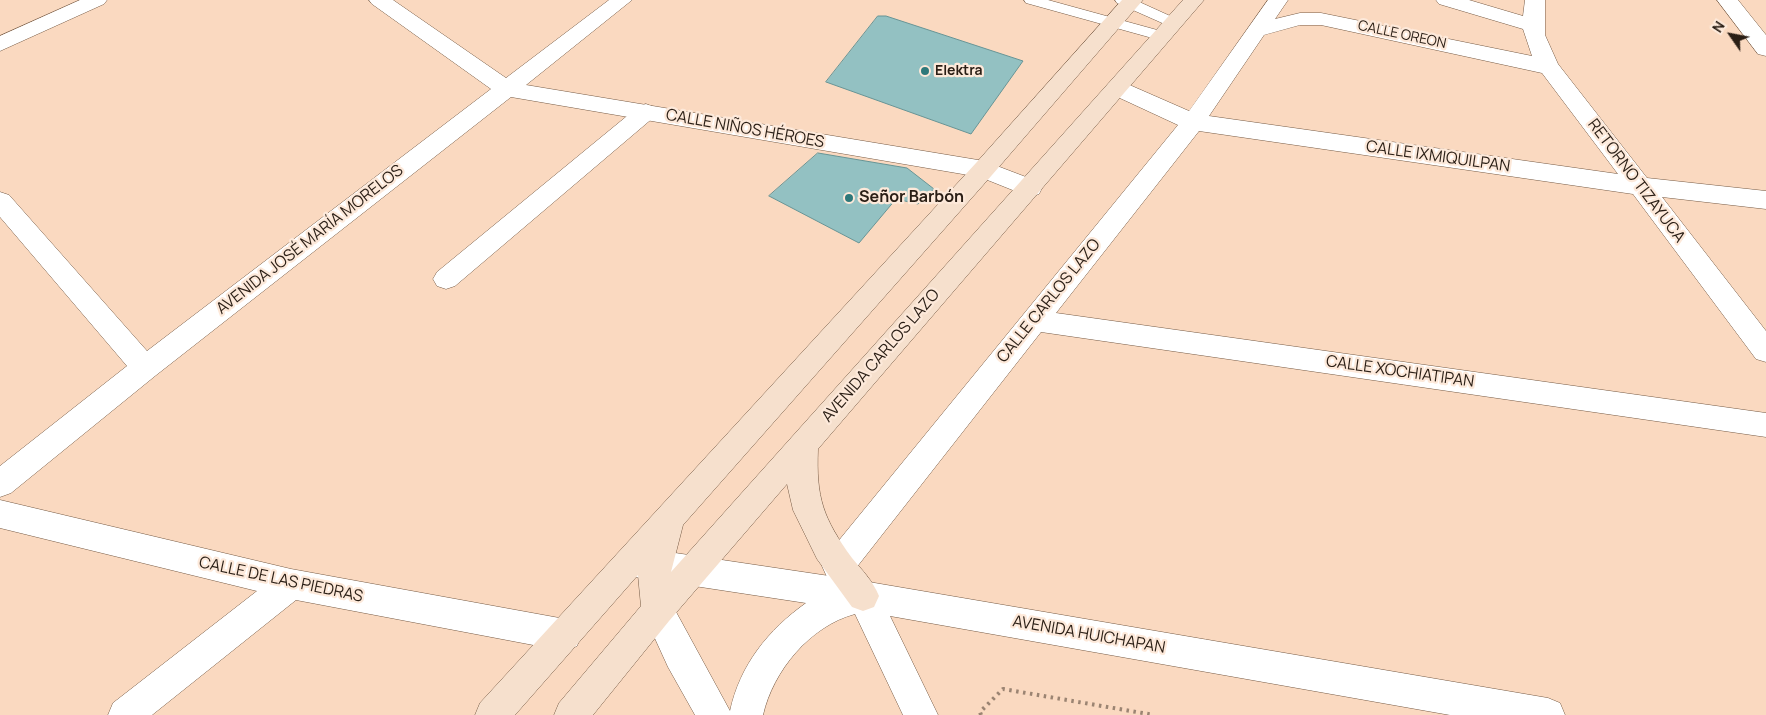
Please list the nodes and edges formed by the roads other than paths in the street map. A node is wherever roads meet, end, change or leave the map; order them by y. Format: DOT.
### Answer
graph roads {
  1 [pos="97,0"];
  2 [pos="378,0"];
  3 [pos="622,0"];
  4 [pos="1031,0"];
  5 [pos="1194,0"];
  6 [pos="1278,0"];
  7 [pos="1446,0"];
  8 [pos="1535,0"];
  9 [pos="1727,0"];
  10 [pos="1128,1"];
  11 [pos="1113,23"];
  12 [pos="1168,29"];
  13 [pos="1254,31"];
  14 [pos="1762,41"];
  15 [pos="0,44"];
  16 [pos="1539,46"];
  17 [pos="506,89"];
  18 [pos="1124,92"];
  19 [pos="646,112"];
  20 [pos="1187,120"];
  21 [pos="984,170"];
  22 [pos="1638,186"];
  23 [pos="1030,188"];
  24 [pos="1766,200"];
  25 [pos="0,201"];
  26 [pos="446,279"];
  27 [pos="1034,320"];
  28 [pos="1766,351"];
  29 [pos="145,368"];
  30 [pos="1766,424"];
  31 [pos="803,445"];
  32 [pos="0,484"];
  33 [pos="0,514"];
  34 [pos="642,563"];
  35 [pos="838,566"];
  36 [pos="695,569"];
  37 [pos="291,584"];
  38 [pos="863,596"];
  39 [pos="658,610"];
  40 [pos="565,635"];
  41 [pos="125,715"];
  42 [pos="492,715"];
  43 [pos="572,715"];
  44 [pos="714,715"];
  45 [pos="746,715"];
  46 [pos="921,715"];
  47 [pos="1548,715"];
  1 -- 15 [label="street"];
  2 -- 17 [label="street"];
  3 -- 17 [label="street, AVENIDA JOSÉ MARÍA MORELOS"];
  4 -- 11 [label="lane"];
  5 -- 12 [label="main road, AVENIDA CARLOS LAZO"];
  6 -- 13 [label="street, CALLE CARLOS LAZO"];
  7 -- 16 [label="street"];
  8 -- 16 [label="street"];
  9 -- 14 [label="street"];
  10 -- 11 [label="main road"];
  10 -- 12 [label="lane"];
  11 -- 12 [label="lane"];
  11 -- 21 [label="main road"];
  12 -- 18 [label="main road, AVENIDA CARLOS LAZO"];
  13 -- 16 [label="street, CALLE OREON"];
  13 -- 20 [label="street, CALLE CARLOS LAZO"];
  16 -- 22 [label="street, RETORNO TIZAYUCA"];
  17 -- 19 [label="street, CALLE NIÑOS HÉROES"];
  17 -- 29 [label="street, AVENIDA JOSÉ MARÍA MORELOS"];
  18 -- 20 [label="street, CALLE IXMIQUILPAN"];
  18 -- 23 [label="main road, AVENIDA CARLOS LAZO"];
  19 -- 21 [label="street, CALLE NIÑOS HÉROES"];
  19 -- 26 [label="street"];
  20 -- 22 [label="street, CALLE IXMIQUILPAN"];
  20 -- 27 [label="street, CALLE CARLOS LAZO"];
  21 -- 23 [label="street, CALLE NIÑOS HÉROES"];
  21 -- 34 [label="main road"];
  22 -- 24 [label="street, CALLE IXMIQUILPAN"];
  22 -- 28 [label="street, RETORNO TIZAYUCA"];
  23 -- 31 [label="main road, AVENIDA CARLOS LAZO"];
  25 -- 29 [label="street"];
  27 -- 30 [label="street, CALLE XOCHIATIPAN"];
  27 -- 35 [label="street, CALLE CARLOS LAZO"];
  29 -- 32 [label="street, AVENIDA JOSÉ MARÍA MORELOS"];
  31 -- 35 [label="main road"];
  31 -- 36 [label="main road, AVENIDA CARLOS LAZO"];
  33 -- 37 [label="street, CALLE DE LAS PIEDRAS"];
  34 -- 36 [label="street, AVENIDA HUICHAPAN"];
  34 -- 39 [label="main road"];
  34 -- 40 [label="main road"];
  35 -- 38 [label="main road"];
  36 -- 38 [label="street, AVENIDA HUICHAPAN"];
  36 -- 39 [label="main road, AVENIDA CARLOS LAZO"];
  37 -- 40 [label="street, CALLE DE LAS PIEDRAS"];
  37 -- 41 [label="street"];
  38 -- 45 [label="street"];
  38 -- 46 [label="street"];
  38 -- 47 [label="street, AVENIDA HUICHAPAN"];
  39 -- 43 [label="main road, AVENIDA CARLOS LAZO"];
  39 -- 44 [label="street"];
  40 -- 42 [label="main road"];
}
